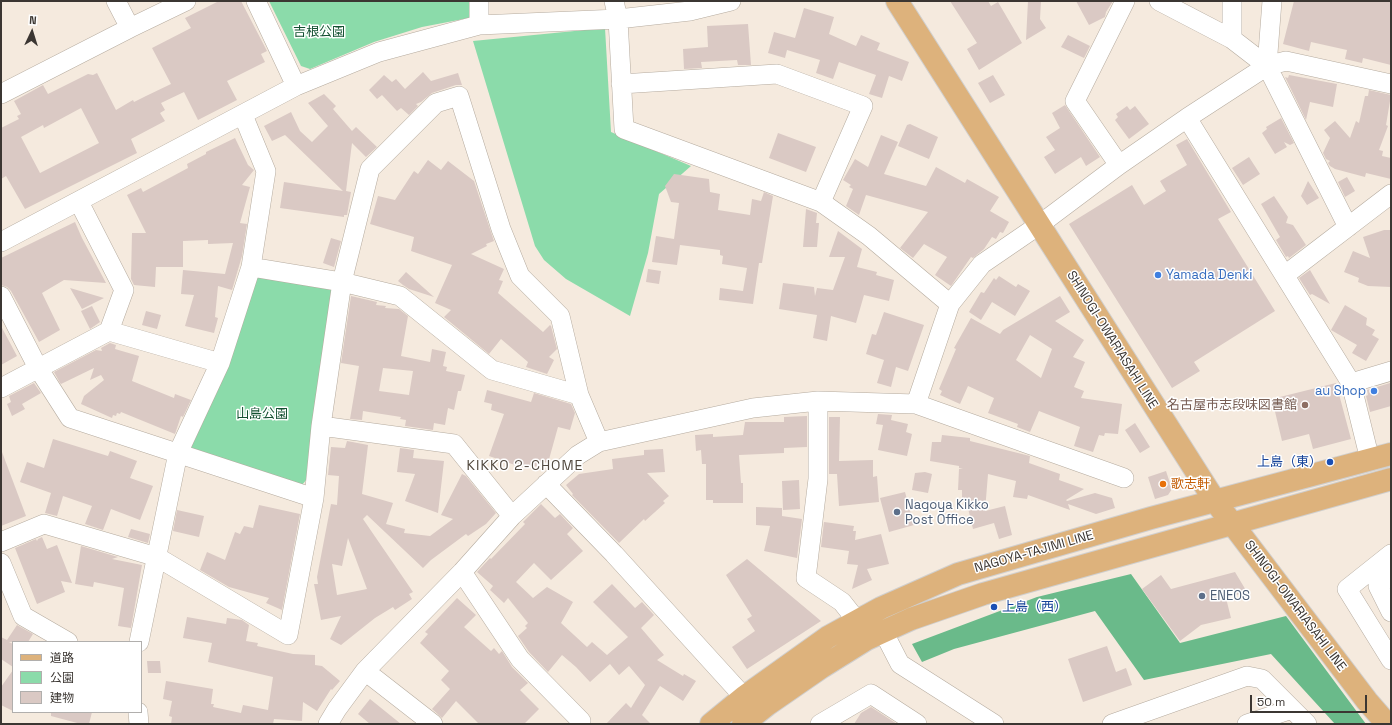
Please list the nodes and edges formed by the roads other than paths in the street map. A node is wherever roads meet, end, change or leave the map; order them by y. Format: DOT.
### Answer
graph roads {
  1 [pos="116,1"];
  2 [pos="186,1"];
  3 [pos="256,1"];
  4 [pos="479,1"];
  5 [pos="731,1"];
  6 [pos="897,1"];
  7 [pos="1125,1"];
  8 [pos="1159,1"];
  9 [pos="1232,1"];
  10 [pos="1272,1"];
  11 [pos="616,10"];
  12 [pos="478,24"];
  13 [pos="130,28"];
  14 [pos="1232,39"];
  15 [pos="1267,66"];
  16 [pos="621,84"];
  17 [pos="1391,84"];
  18 [pos="296,86"];
  19 [pos="1,94"];
  20 [pos="243,115"];
  21 [pos="1188,118"];
  22 [pos="1119,165"];
  23 [pos="1391,194"];
  24 [pos="79,202"];
  25 [pos="821,202"];
  26 [pos="1039,225"];
  27 [pos="1348,227"];
  28 [pos="1,242"];
  29 [pos="251,267"];
  30 [pos="1285,275"];
  31 [pos="342,282"];
  32 [pos="1,296"];
  33 [pos="950,304"];
  34 [pos="109,331"];
  35 [pos="220,363"];
  36 [pos="38,368"];
  37 [pos="1391,372"];
  38 [pos="1351,383"];
  39 [pos="1,388"];
  40 [pos="579,395"];
  41 [pos="818,401"];
  42 [pos="916,404"];
  43 [pos="321,426"];
  44 [pos="599,442"];
  45 [pos="178,453"];
  46 [pos="1391,454"];
  47 [pos="1370,460"];
  48 [pos="1124,478"];
  49 [pos="1391,479"];
  50 [pos="546,484"];
  51 [pos="314,498"];
  52 [pos="1215,501"];
  53 [pos="512,516"];
  54 [pos="1232,523"];
  55 [pos="1,542"];
  56 [pos="1391,554"];
  57 [pos="157,557"];
  58 [pos="1,563"];
  59 [pos="462,572"];
  60 [pos="1391,575"];
  61 [pos="1391,581"];
  62 [pos="1391,599"];
  63 [pos="1391,612"];
  64 [pos="857,621"];
  65 [pos="883,631"];
  66 [pos="66,641"];
  67 [pos="139,641"];
  68 [pos="1391,660"];
  69 [pos="365,671"];
  70 [pos="744,697"];
  71 [pos="1292,709"];
  72 [pos="138,713"];
  73 [pos="1252,722"];
  74 [pos="139,724"];
  75 [pos="328,724"];
  76 [pos="433,724"];
  77 [pos="579,724"];
  78 [pos="711,724"];
  79 [pos="743,724"];
  80 [pos="820,724"];
  81 [pos="917,724"];
  82 [pos="994,724"];
  83 [pos="1112,724"];
  84 [pos="1307,724"];
  85 [pos="1387,724"];
  1 -- 13 [label="street"];
  2 -- 13 [label="street"];
  3 -- 18 [label="street"];
  4 -- 12 [label="street"];
  5 -- 11 [label="street"];
  6 -- 26 [label="main road, SHINOGI-OWARIASAHI LINE"];
  7 -- 22 [label="street"];
  8 -- 14 [label="street"];
  9 -- 14 [label="street"];
  10 -- 15 [label="street"];
  11 -- 12 [label="street"];
  11 -- 16 [label="street"];
  12 -- 18 [label="street"];
  13 -- 19 [label="street"];
  14 -- 15 [label="street"];
  15 -- 17 [label="street"];
  15 -- 21 [label="street"];
  15 -- 27 [label="street"];
  16 -- 25 [label="street"];
  16 -- 25 [label="street"];
  18 -- 20 [label="street"];
  20 -- 24 [label="street"];
  20 -- 29 [label="street"];
  21 -- 22 [label="street"];
  21 -- 30 [label="street"];
  22 -- 26 [label="street"];
  23 -- 27 [label="street"];
  24 -- 28 [label="street"];
  24 -- 34 [label="street"];
  25 -- 33 [label="street"];
  26 -- 33 [label="street"];
  26 -- 52 [label="main road, SHINOGI-OWARIASAHI LINE"];
  27 -- 30 [label="street"];
  29 -- 31 [label="street"];
  29 -- 35 [label="street"];
  30 -- 38 [label="street"];
  31 -- 40 [label="street"];
  31 -- 40 [label="street"];
  31 -- 43 [label="street"];
  32 -- 36 [label="street"];
  33 -- 42 [label="street"];
  34 -- 35 [label="street"];
  34 -- 36 [label="street"];
  35 -- 45 [label="street"];
  36 -- 39 [label="street"];
  36 -- 45 [label="street"];
  37 -- 38 [label="street"];
  38 -- 47 [label="street"];
  40 -- 44 [label="street"];
  41 -- 42 [label="street"];
  41 -- 44 [label="street"];
  41 -- 64 [label="street"];
  42 -- 48 [label="street"];
  43 -- 51 [label="street"];
  43 -- 53 [label="street"];
  44 -- 50 [label="street"];
  45 -- 51 [label="street"];
  45 -- 57 [label="street"];
  46 -- 47 [label="main road, NAGOYA-TAJIMI LINE"];
  47 -- 52 [label="main road, NAGOYA-TAJIMI LINE"];
  49 -- 54 [label="main road, NAGOYA-TAJIMI LINE"];
  50 -- 53 [label="street"];
  50 -- 70 [label="street"];
  51 -- 57 [label="street"];
  52 -- 54 [label="main road, SHINOGI-OWARIASAHI LINE"];
  52 -- 64 [label="main road, NAGOYA-TAJIMI LINE"];
  53 -- 59 [label="street"];
  54 -- 65 [label="main road, NAGOYA-TAJIMI LINE"];
  54 -- 85 [label="main road, SHINOGI-OWARIASAHI LINE"];
  55 -- 57 [label="street"];
  56 -- 68 [label="street"];
  57 -- 67 [label="street"];
  58 -- 66 [label="street"];
  59 -- 69 [label="street"];
  59 -- 77 [label="street"];
  60 -- 63 [label="street"];
  61 -- 62 [label="street"];
  64 -- 70 [label="main road, NAGOYA-TAJIMI LINE"];
  65 -- 79 [label="main road, NAGOYA-TAJIMI LINE"];
  65 -- 82 [label="street"];
  69 -- 75 [label="street"];
  69 -- 76 [label="street"];
  70 -- 78 [label="main road, NAGOYA-TAJIMI LINE"];
  71 -- 73 [label="street"];
  71 -- 83 [label="street"];
  71 -- 84 [label="street"];
  72 -- 74 [label="street"];
  80 -- 81 [label="street"];
}
